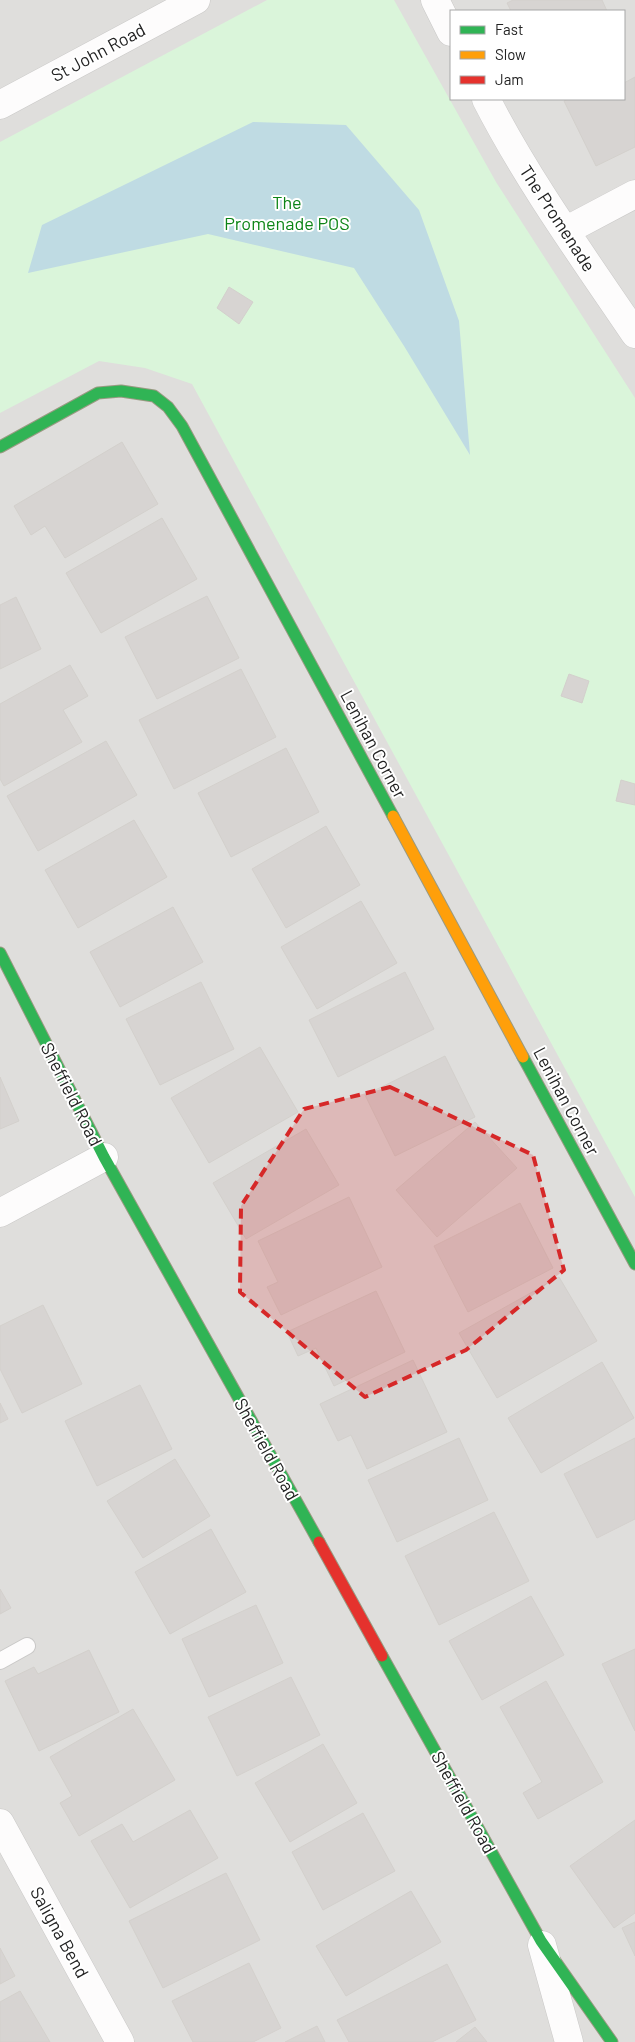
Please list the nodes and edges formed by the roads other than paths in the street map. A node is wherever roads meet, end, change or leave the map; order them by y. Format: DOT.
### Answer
graph roads {
  1 [pos="196,0"];
  2 [pos="434,0"];
  3 [pos="450,30"];
  4 [pos="487,100"];
  5 [pos="0,104"];
  6 [pos="635,194"];
  7 [pos="565,231"];
  8 [pos="635,334"];
  9 [pos="0,447"];
  10 [pos="0,953"];
  11 [pos="104,1157"];
  12 [pos="0,1213"];
  13 [pos="635,1264"];
  14 [pos="26,1646"];
  15 [pos="0,1661"];
  16 [pos="0,1823"];
  17 [pos="541,1941"];
  18 [pos="120,2042"];
  19 [pos="569,2042"];
  20 [pos="612,2042"];
  1 -- 5 [label="street, St John Road"];
  2 -- 3 [label="street"];
  4 -- 7 [label="street, The Promenade"];
  6 -- 7 [label="street"];
  7 -- 8 [label="street, The Promenade"];
  9 -- 13 [label="street, Lenihan Corner"];
  10 -- 11 [label="street, Sheffield Road"];
  11 -- 12 [label="street"];
  11 -- 17 [label="street, Sheffield Road"];
  14 -- 15 [label="lane"];
  16 -- 18 [label="street, Saligna Bend"];
  17 -- 19 [label="street, Sheffield Road"];
  17 -- 20 [label="street, Sheffield Road"];
}
